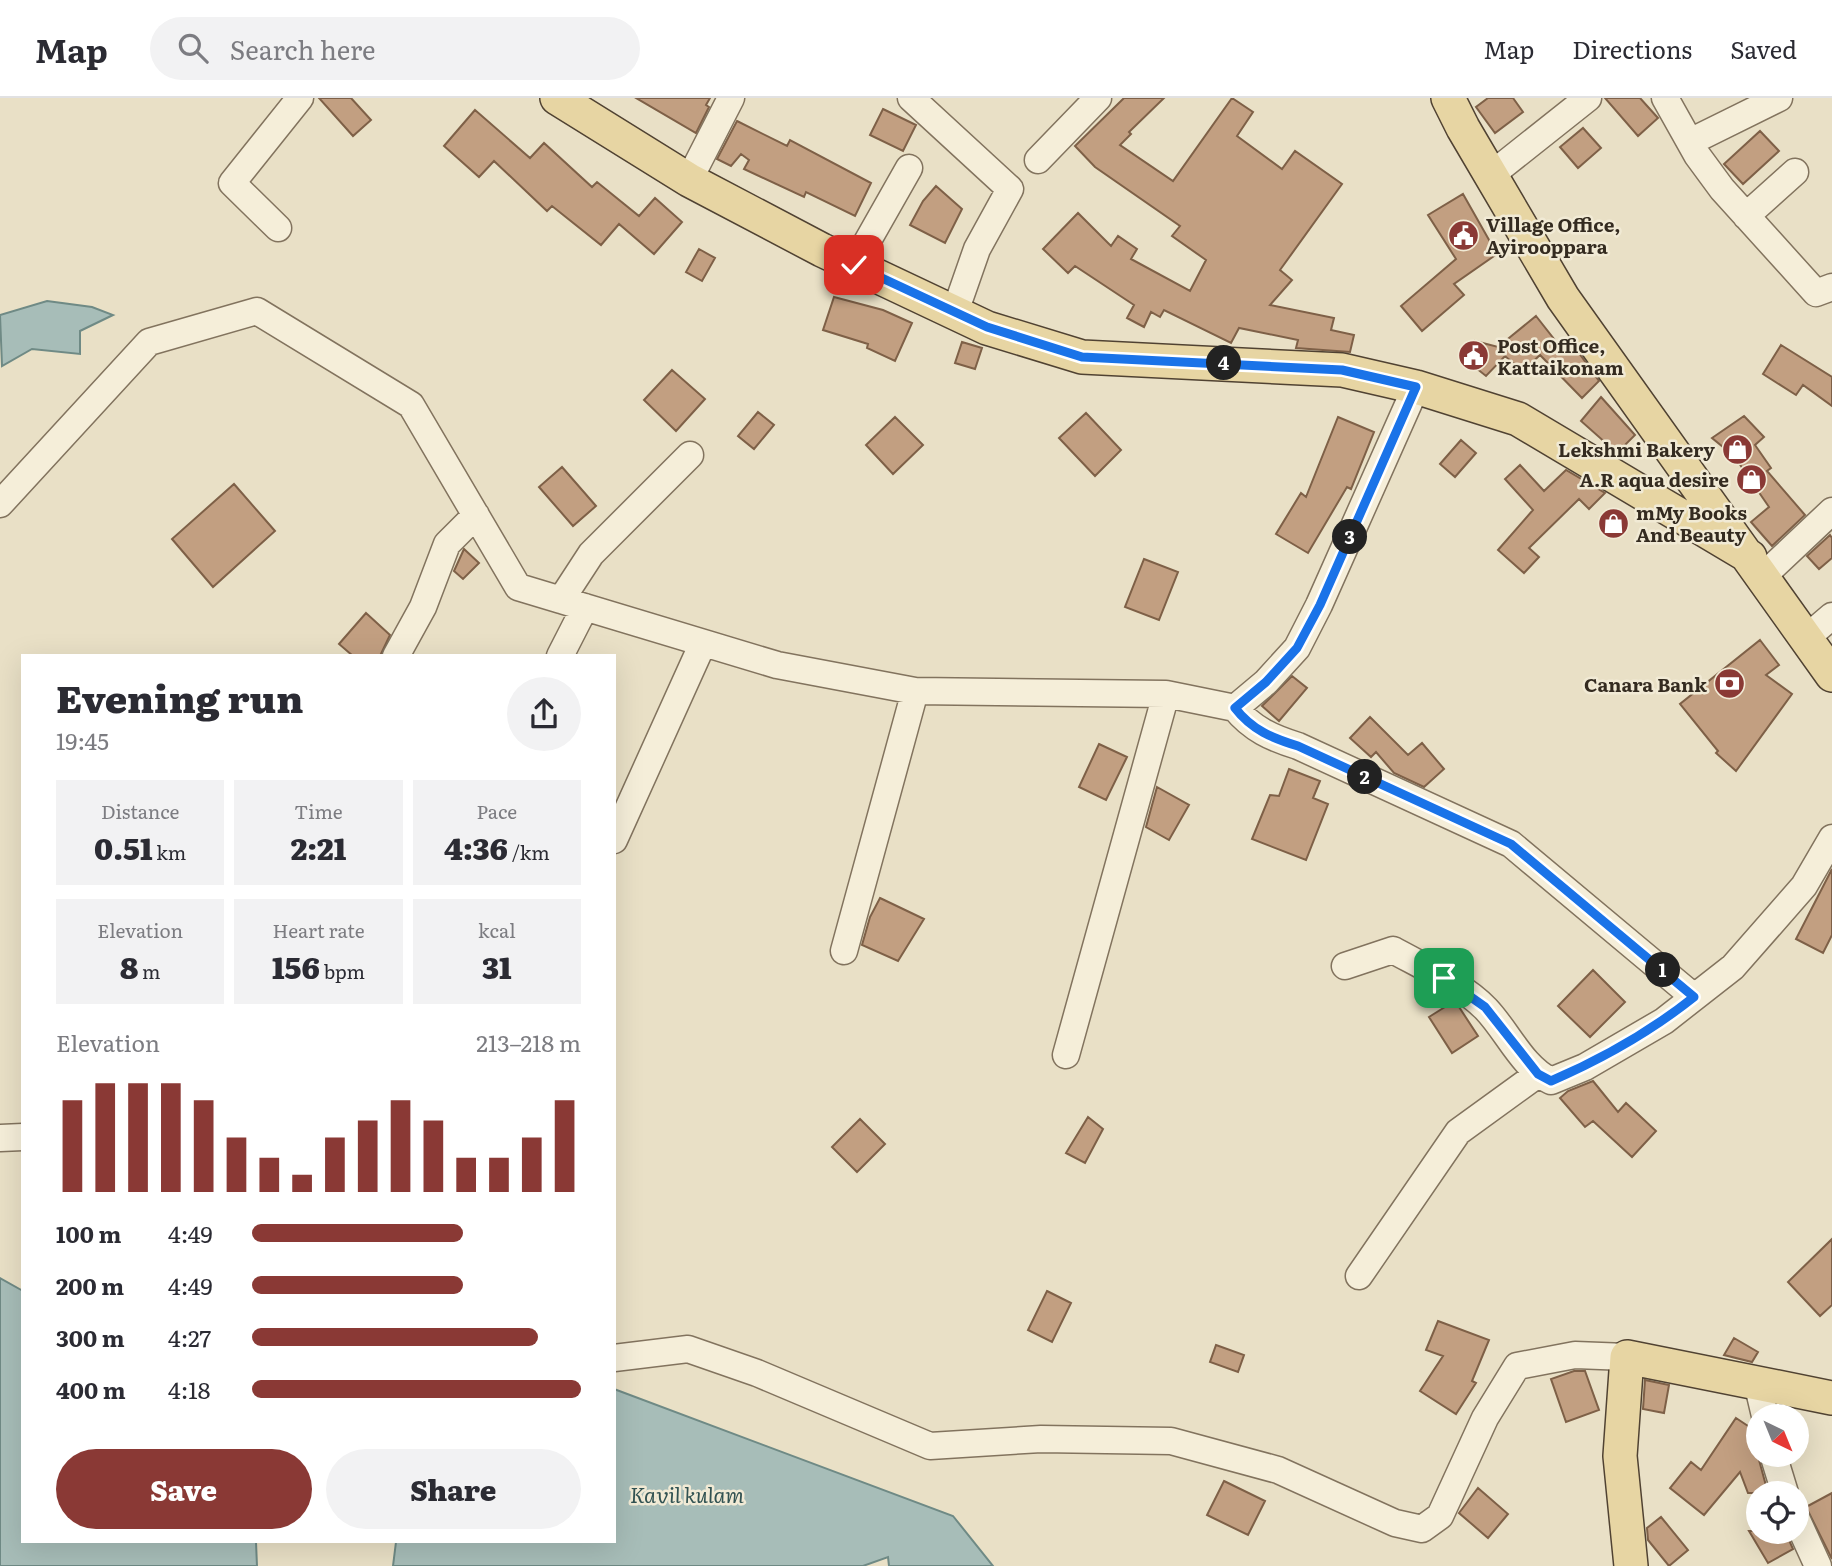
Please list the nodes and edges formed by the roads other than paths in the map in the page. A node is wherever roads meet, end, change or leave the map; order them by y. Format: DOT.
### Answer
graph roads {
  1 [pos="300,98"];
  2 [pos="557,98"];
  3 [pos="731,98"];
  4 [pos="911,98"];
  5 [pos="1098,98"];
  6 [pos="1448,98"];
  7 [pos="1588,98"];
  8 [pos="1665,98"];
  9 [pos="1779,98"];
  10 [pos="1690,142"];
  11 [pos="1038,160"];
  12 [pos="909,168"];
  13 [pos="1796,172"];
  14 [pos="1491,175"];
  15 [pos="689,180"];
  16 [pos="1746,216"];
  17 [pos="278,228"];
  18 [pos="854,265"];
  19 [pos="1832,287"];
  20 [pos="955,312"];
  21 [pos="1416,387"];
  22 [pos="690,455"];
  23 [pos="0,503"];
  24 [pos="1832,511"];
  25 [pos="476,516"];
  26 [pos="1756,567"];
  27 [pos="573,604"];
  28 [pos="1832,616"];
  29 [pos="1805,639"];
  30 [pos="703,643"];
  31 [pos="397,654"];
  32 [pos="560,654"];
  33 [pos="1832,675"];
  34 [pos="915,691"];
  35 [pos="1166,694"];
  36 [pos="1235,708"];
  37 [pos="616,836"];
  38 [pos="1832,838"];
  39 [pos="844,951"];
  40 [pos="1345,966"];
  41 [pos="1694,997"];
  42 [pos="1066,1055"];
  43 [pos="1538,1074"];
  44 [pos="21,1137"];
  45 [pos="0,1138"];
  46 [pos="1359,1276"];
  47 [pos="1627,1357"];
  48 [pos="616,1358"];
  49 [pos="1758,1382"];
  50 [pos="1832,1398"];
  51 [pos="1763,1404"];
  52 [pos="1808,1544"];
  53 [pos="1631,1566"];
  54 [pos="1818,1566"];
  1 -- 17 [label="street"];
  2 -- 15 [label="main road"];
  3 -- 15 [label="street"];
  4 -- 20 [label="street"];
  5 -- 11 [label="street"];
  6 -- 14 [label="main road"];
  7 -- 14 [label="street"];
  8 -- 10 [label="street"];
  9 -- 10 [label="street"];
  10 -- 16 [label="street"];
  12 -- 18 [label="street"];
  13 -- 16 [label="street"];
  14 -- 26 [label="main road"];
  15 -- 18 [label="main road"];
  16 -- 19 [label="street"];
  18 -- 20 [label="main road"];
  20 -- 21 [label="main road"];
  21 -- 26 [label="main road"];
  21 -- 36 [label="street"];
  22 -- 27 [label="street"];
  23 -- 25 [label="street"];
  24 -- 26 [label="street"];
  25 -- 27 [label="street"];
  25 -- 31 [label="street"];
  26 -- 29 [label="main road"];
  27 -- 30 [label="street"];
  27 -- 32 [label="street"];
  28 -- 29 [label="street"];
  29 -- 33 [label="main road"];
  30 -- 34 [label="street"];
  30 -- 37 [label="street"];
  34 -- 35 [label="street"];
  34 -- 39 [label="street"];
  35 -- 36 [label="street"];
  35 -- 42 [label="street"];
  36 -- 41 [label="street"];
  38 -- 41 [label="street"];
  40 -- 43 [label="street"];
  41 -- 43 [label="street"];
  43 -- 46 [label="street"];
  44 -- 45 [label="street"];
  47 -- 48 [label="street"];
  47 -- 49 [label="main road"];
  47 -- 53 [label="main road"];
  49 -- 50 [label="main road"];
  49 -- 51 [label="street"];
  52 -- 54 [label="street"];
}
